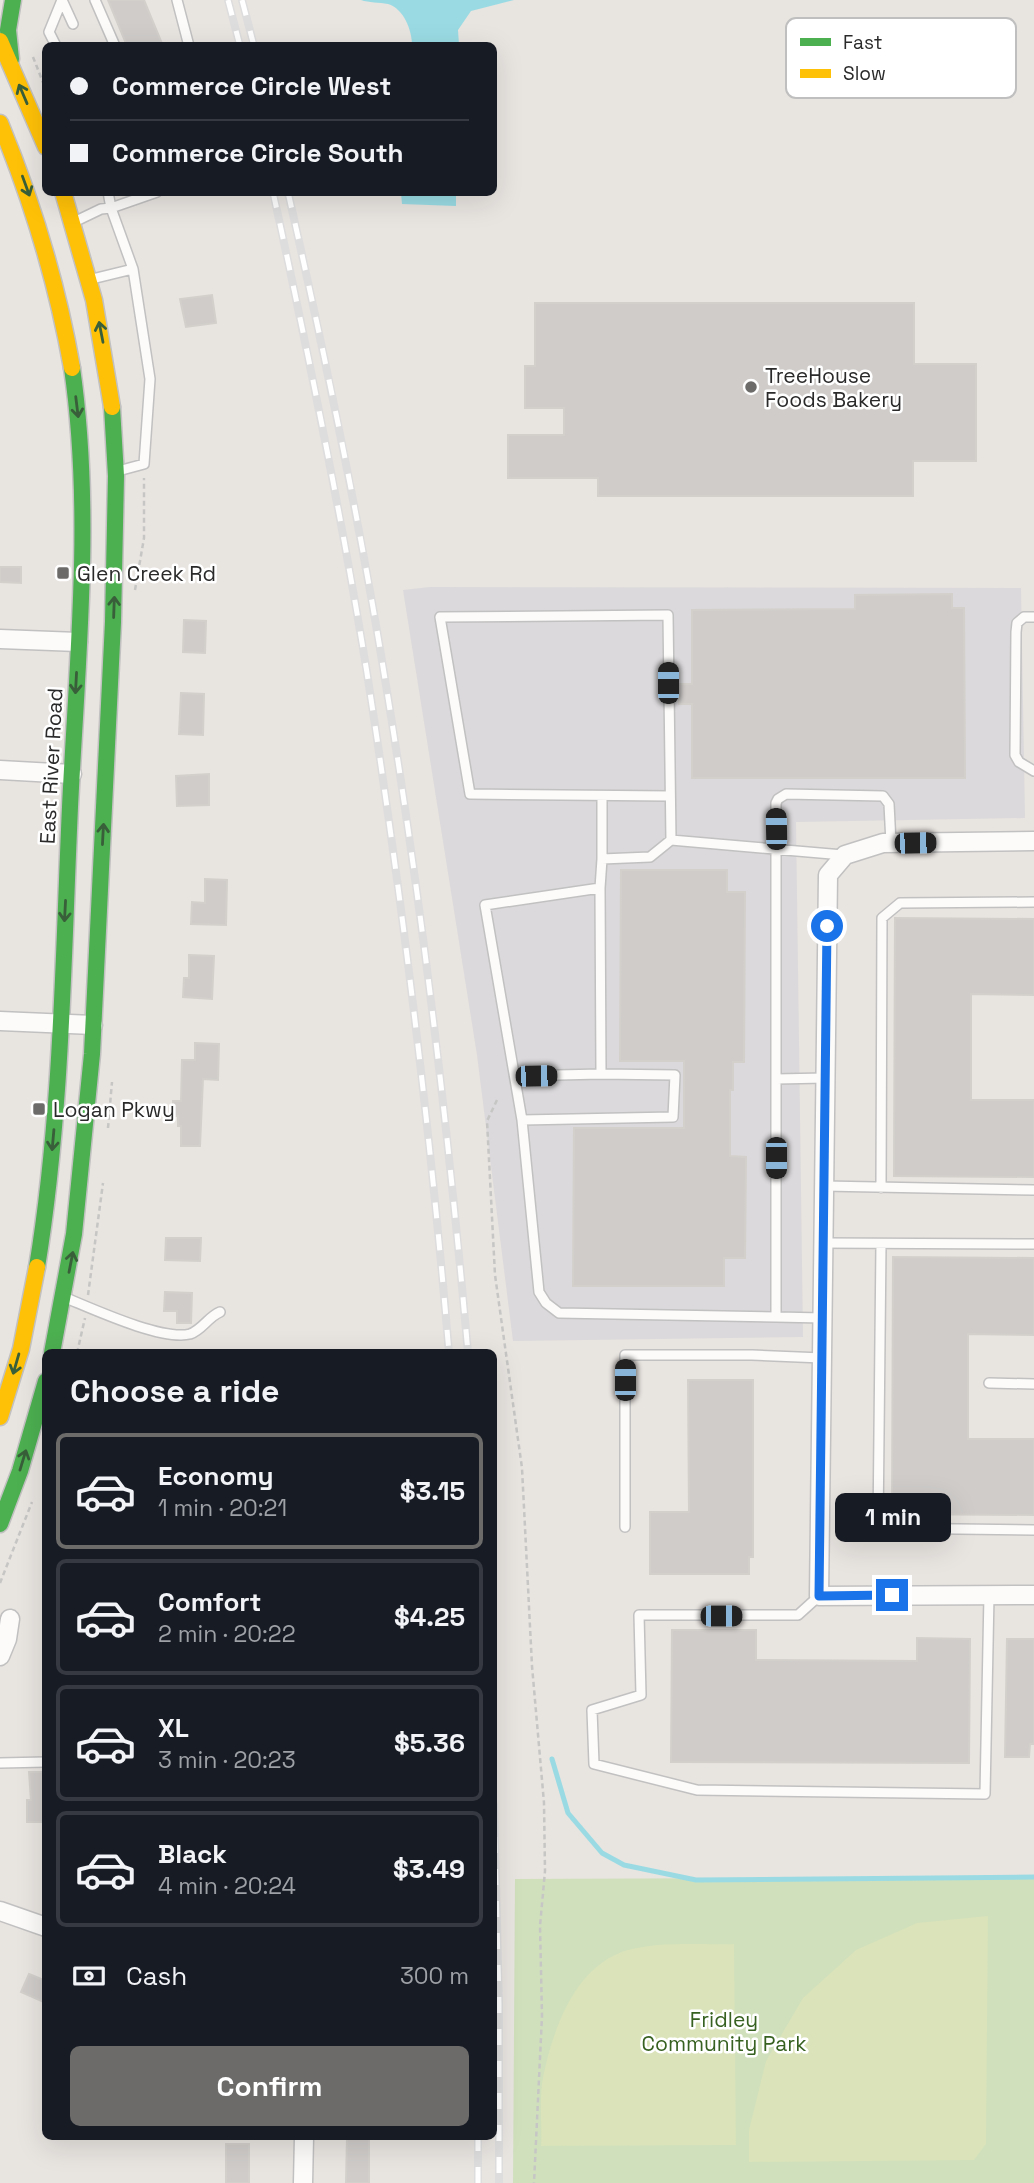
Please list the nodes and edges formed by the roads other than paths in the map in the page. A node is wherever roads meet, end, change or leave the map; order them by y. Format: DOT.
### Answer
graph roads {
  1 [pos="13,0"];
  2 [pos="62,0"];
  3 [pos="95,0"];
  4 [pos="177,0"];
  5 [pos="73,24"];
  6 [pos="0,41"];
  7 [pos="54,42"];
  8 [pos="113,42"];
  9 [pos="188,42"];
  10 [pos="12,67"];
  11 [pos="0,123"];
  12 [pos="42,138"];
  13 [pos="64,196"];
  14 [pos="109,196"];
  15 [pos="146,196"];
  16 [pos="111,208"];
  17 [pos="74,222"];
  18 [pos="134,269"];
  19 [pos="89,279"];
  20 [pos="116,472"];
  21 [pos="1034,617"];
  22 [pos="0,639"];
  23 [pos="71,642"];
  24 [pos="0,771"];
  25 [pos="1034,771"];
  26 [pos="72,774"];
  27 [pos="602,796"];
  28 [pos="668,796"];
  29 [pos="671,840"];
  30 [pos="1034,841"];
  31 [pos="891,843"];
  32 [pos="776,849"];
  33 [pos="845,855"];
  34 [pos="602,859"];
  35 [pos="600,888"];
  36 [pos="1034,902"];
  37 [pos="0,1021"];
  38 [pos="59,1023"];
  39 [pos="93,1025"];
  40 [pos="601,1074"];
  41 [pos="515,1076"];
  42 [pos="825,1078"];
  43 [pos="776,1079"];
  44 [pos="522,1120"];
  45 [pos="824,1186"];
  46 [pos="881,1188"];
  47 [pos="1034,1190"];
  48 [pos="823,1243"];
  49 [pos="881,1244"];
  50 [pos="1034,1244"];
  51 [pos="64,1297"];
  52 [pos="220,1312"];
  53 [pos="776,1317"];
  54 [pos="822,1318"];
  55 [pos="53,1349"];
  56 [pos="822,1358"];
  57 [pos="989,1383"];
  58 [pos="1034,1384"];
  59 [pos="42,1395"];
  60 [pos="0,1417"];
  61 [pos="0,1524"];
  62 [pos="625,1527"];
  63 [pos="1034,1530"];
  64 [pos="989,1595"];
  65 [pos="1034,1595"];
  66 [pos="819,1596"];
  67 [pos="10,1619"];
  68 [pos="0,1656"];
  69 [pos="42,1762"];
  70 [pos="0,1763"];
  71 [pos="0,1912"];
  72 [pos="42,1926"];
  73 [pos="303,2140"];
  74 [pos="303,2183"];
  1 -- 10 [label="main road"];
  2 -- 5 [label="lane"];
  2 -- 7 [label="lane"];
  3 -- 8 [label="lane"];
  4 -- 9 [label="lane"];
  6 -- 10 [label="main road"];
  12 -- 10 [label="main road, one-way"];
  11 -- 23 [label="main road, East River Road, one-way"];
  13 -- 17 [label="main road"];
  14 -- 16 [label="lane"];
  15 -- 16 [label="lane"];
  16 -- 17 [label="lane"];
  16 -- 18 [label="lane"];
  17 -- 19 [label="main road"];
  18 -- 19 [label="lane"];
  18 -- 20 [label="lane"];
  20 -- 19 [label="main road, one-way"];
  39 -- 20 [label="main road, one-way"];
  21 -- 25 [label="lane"];
  22 -- 23 [label="street"];
  23 -- 26 [label="main road, East River Road, one-way"];
  24 -- 26 [label="street"];
  26 -- 38 [label="main road, East River Road, one-way"];
  27 -- 28 [label="lane"];
  27 -- 28 [label="lane"];
  27 -- 34 [label="lane"];
  28 -- 29 [label="lane"];
  29 -- 32 [label="lane"];
  29 -- 34 [label="lane"];
  30 -- 31 [label="street"];
  31 -- 32 [label="lane"];
  31 -- 33 [label="street"];
  32 -- 33 [label="lane"];
  32 -- 43 [label="lane"];
  33 -- 42 [label="street"];
  34 -- 35 [label="lane"];
  35 -- 40 [label="lane"];
  35 -- 41 [label="lane"];
  36 -- 46 [label="lane"];
  37 -- 38 [label="street"];
  38 -- 39 [label="street"];
  38 -- 60 [label="main road, East River Road, one-way"];
  51 -- 39 [label="main road, one-way"];
  40 -- 41 [label="lane"];
  40 -- 44 [label="lane"];
  41 -- 44 [label="lane"];
  42 -- 43 [label="lane"];
  42 -- 45 [label="street"];
  43 -- 53 [label="lane"];
  44 -- 53 [label="lane"];
  45 -- 46 [label="lane"];
  45 -- 48 [label="street"];
  46 -- 47 [label="lane"];
  48 -- 49 [label="lane"];
  48 -- 54 [label="street"];
  49 -- 50 [label="lane"];
  49 -- 63 [label="lane"];
  51 -- 52 [label="lane"];
  51 -- 55 [label="main road"];
  53 -- 54 [label="lane"];
  54 -- 56 [label="street"];
  56 -- 62 [label="lane"];
  56 -- 66 [label="street"];
  57 -- 58 [label="lane"];
  61 -- 59 [label="main road, one-way"];
  64 -- 65 [label="street"];
  64 -- 66 [label="street"];
  64 -- 66 [label="lane"];
  67 -- 68 [label="street"];
  69 -- 70 [label="lane"];
  71 -- 72 [label="street"];
  73 -- 74 [label="street"];
}
